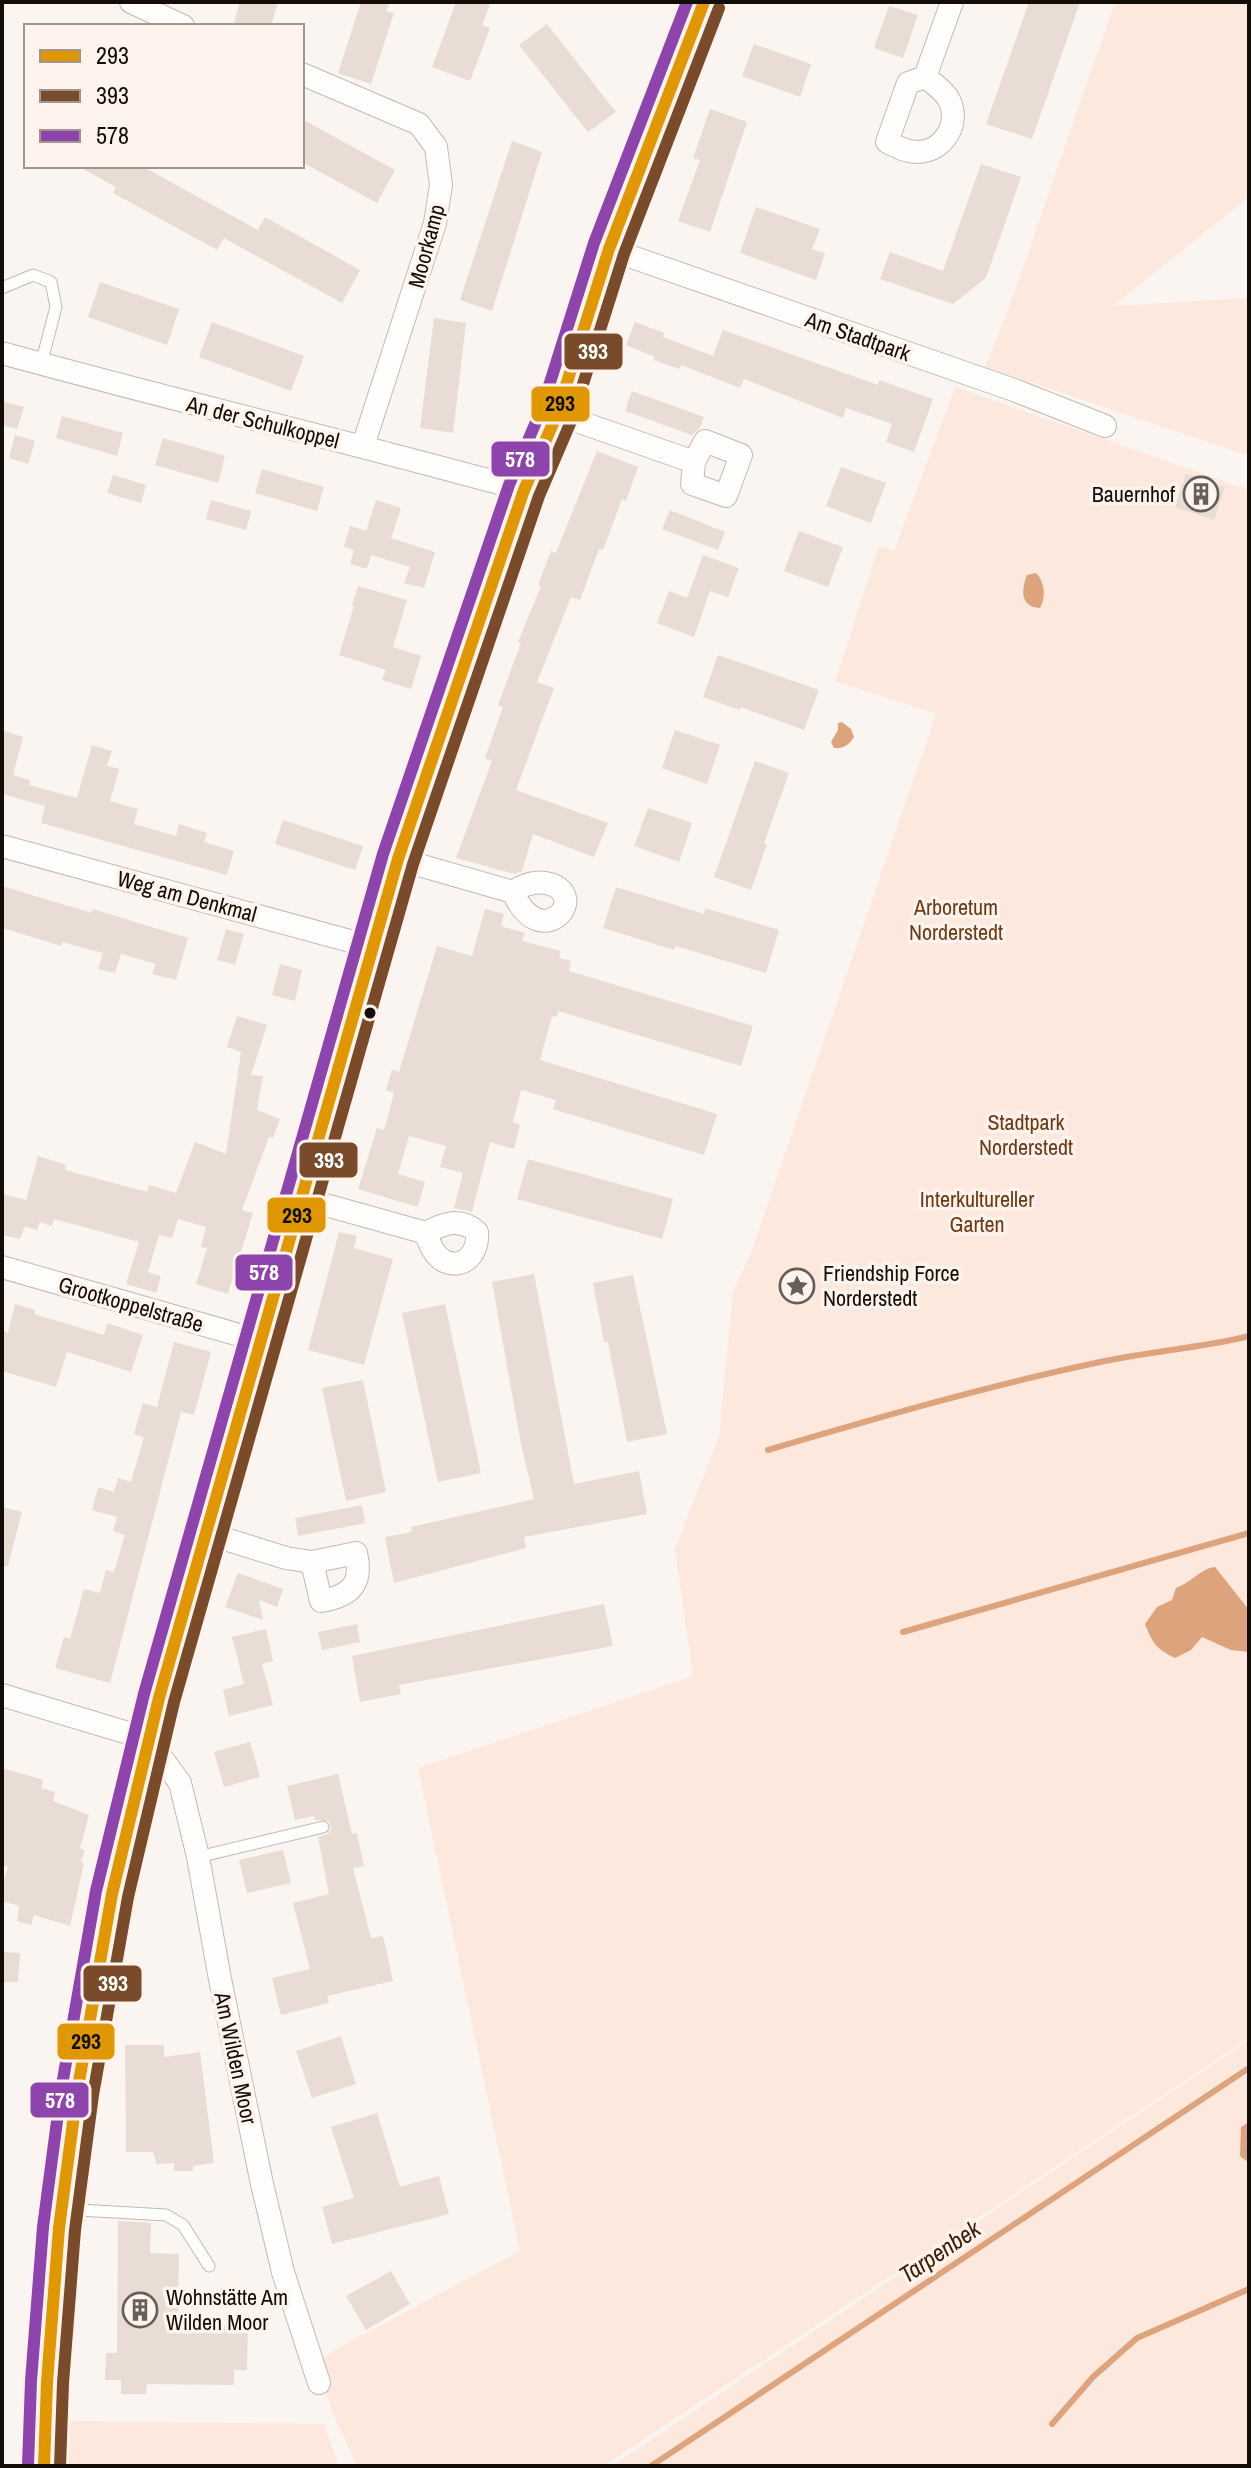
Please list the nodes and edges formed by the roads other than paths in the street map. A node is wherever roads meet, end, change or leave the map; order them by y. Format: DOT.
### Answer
graph roads {
  1 [pos="131,2"];
  2 [pos="704,2"];
  3 [pos="952,2"];
  4 [pos="179,24"];
  5 [pos="304,75"];
  6 [pos="925,77"];
  7 [pos="609,249"];
  8 [pos="2,288"];
  9 [pos="2,353"];
  10 [pos="41,364"];
  11 [pos="557,414"];
  12 [pos="1105,426"];
  13 [pos="363,446"];
  14 [pos="694,462"];
  15 [pos="524,490"];
  16 [pos="2,846"];
  17 [pos="398,859"];
  18 [pos="513,892"];
  19 [pos="372,947"];
  20 [pos="301,1198"];
  21 [pos="426,1233"];
  22 [pos="2,1267"];
  23 [pos="260,1341"];
  24 [pos="206,1533"];
  25 [pos="312,1562"];
  26 [pos="2,1695"];
  27 [pos="148,1739"];
  28 [pos="323,1827"];
  29 [pos="198,1857"];
  30 [pos="62,2209"];
  31 [pos="209,2266"];
  32 [pos="319,2383"];
  33 [pos="44,2466"];
  1 -- 4 [label="street"];
  2 -- 7 [label="street"];
  3 -- 6 [label="street"];
  5 -- 13 [label="street, Moorkamp"];
  7 -- 11 [label="street"];
  7 -- 12 [label="street, Am Stadtpark"];
  8 -- 10 [label="lane"];
  9 -- 10 [label="street, An der Schulkoppel"];
  10 -- 13 [label="street, An der Schulkoppel"];
  11 -- 14 [label="street"];
  11 -- 15 [label="street"];
  13 -- 15 [label="street, An der Schulkoppel"];
  15 -- 17 [label="street"];
  16 -- 19 [label="street, Weg am Denkmal"];
  17 -- 18 [label="street"];
  17 -- 19 [label="street"];
  19 -- 20 [label="street"];
  20 -- 21 [label="street"];
  20 -- 23 [label="street"];
  22 -- 23 [label="street, Grootkoppelstraße"];
  23 -- 24 [label="street"];
  24 -- 25 [label="street"];
  24 -- 27 [label="street"];
  26 -- 27 [label="street"];
  27 -- 29 [label="street, Am Wilden Moor"];
  27 -- 30 [label="street"];
  28 -- 29 [label="lane"];
  29 -- 32 [label="street, Am Wilden Moor"];
  30 -- 31 [label="lane"];
  30 -- 33 [label="street"];
}
